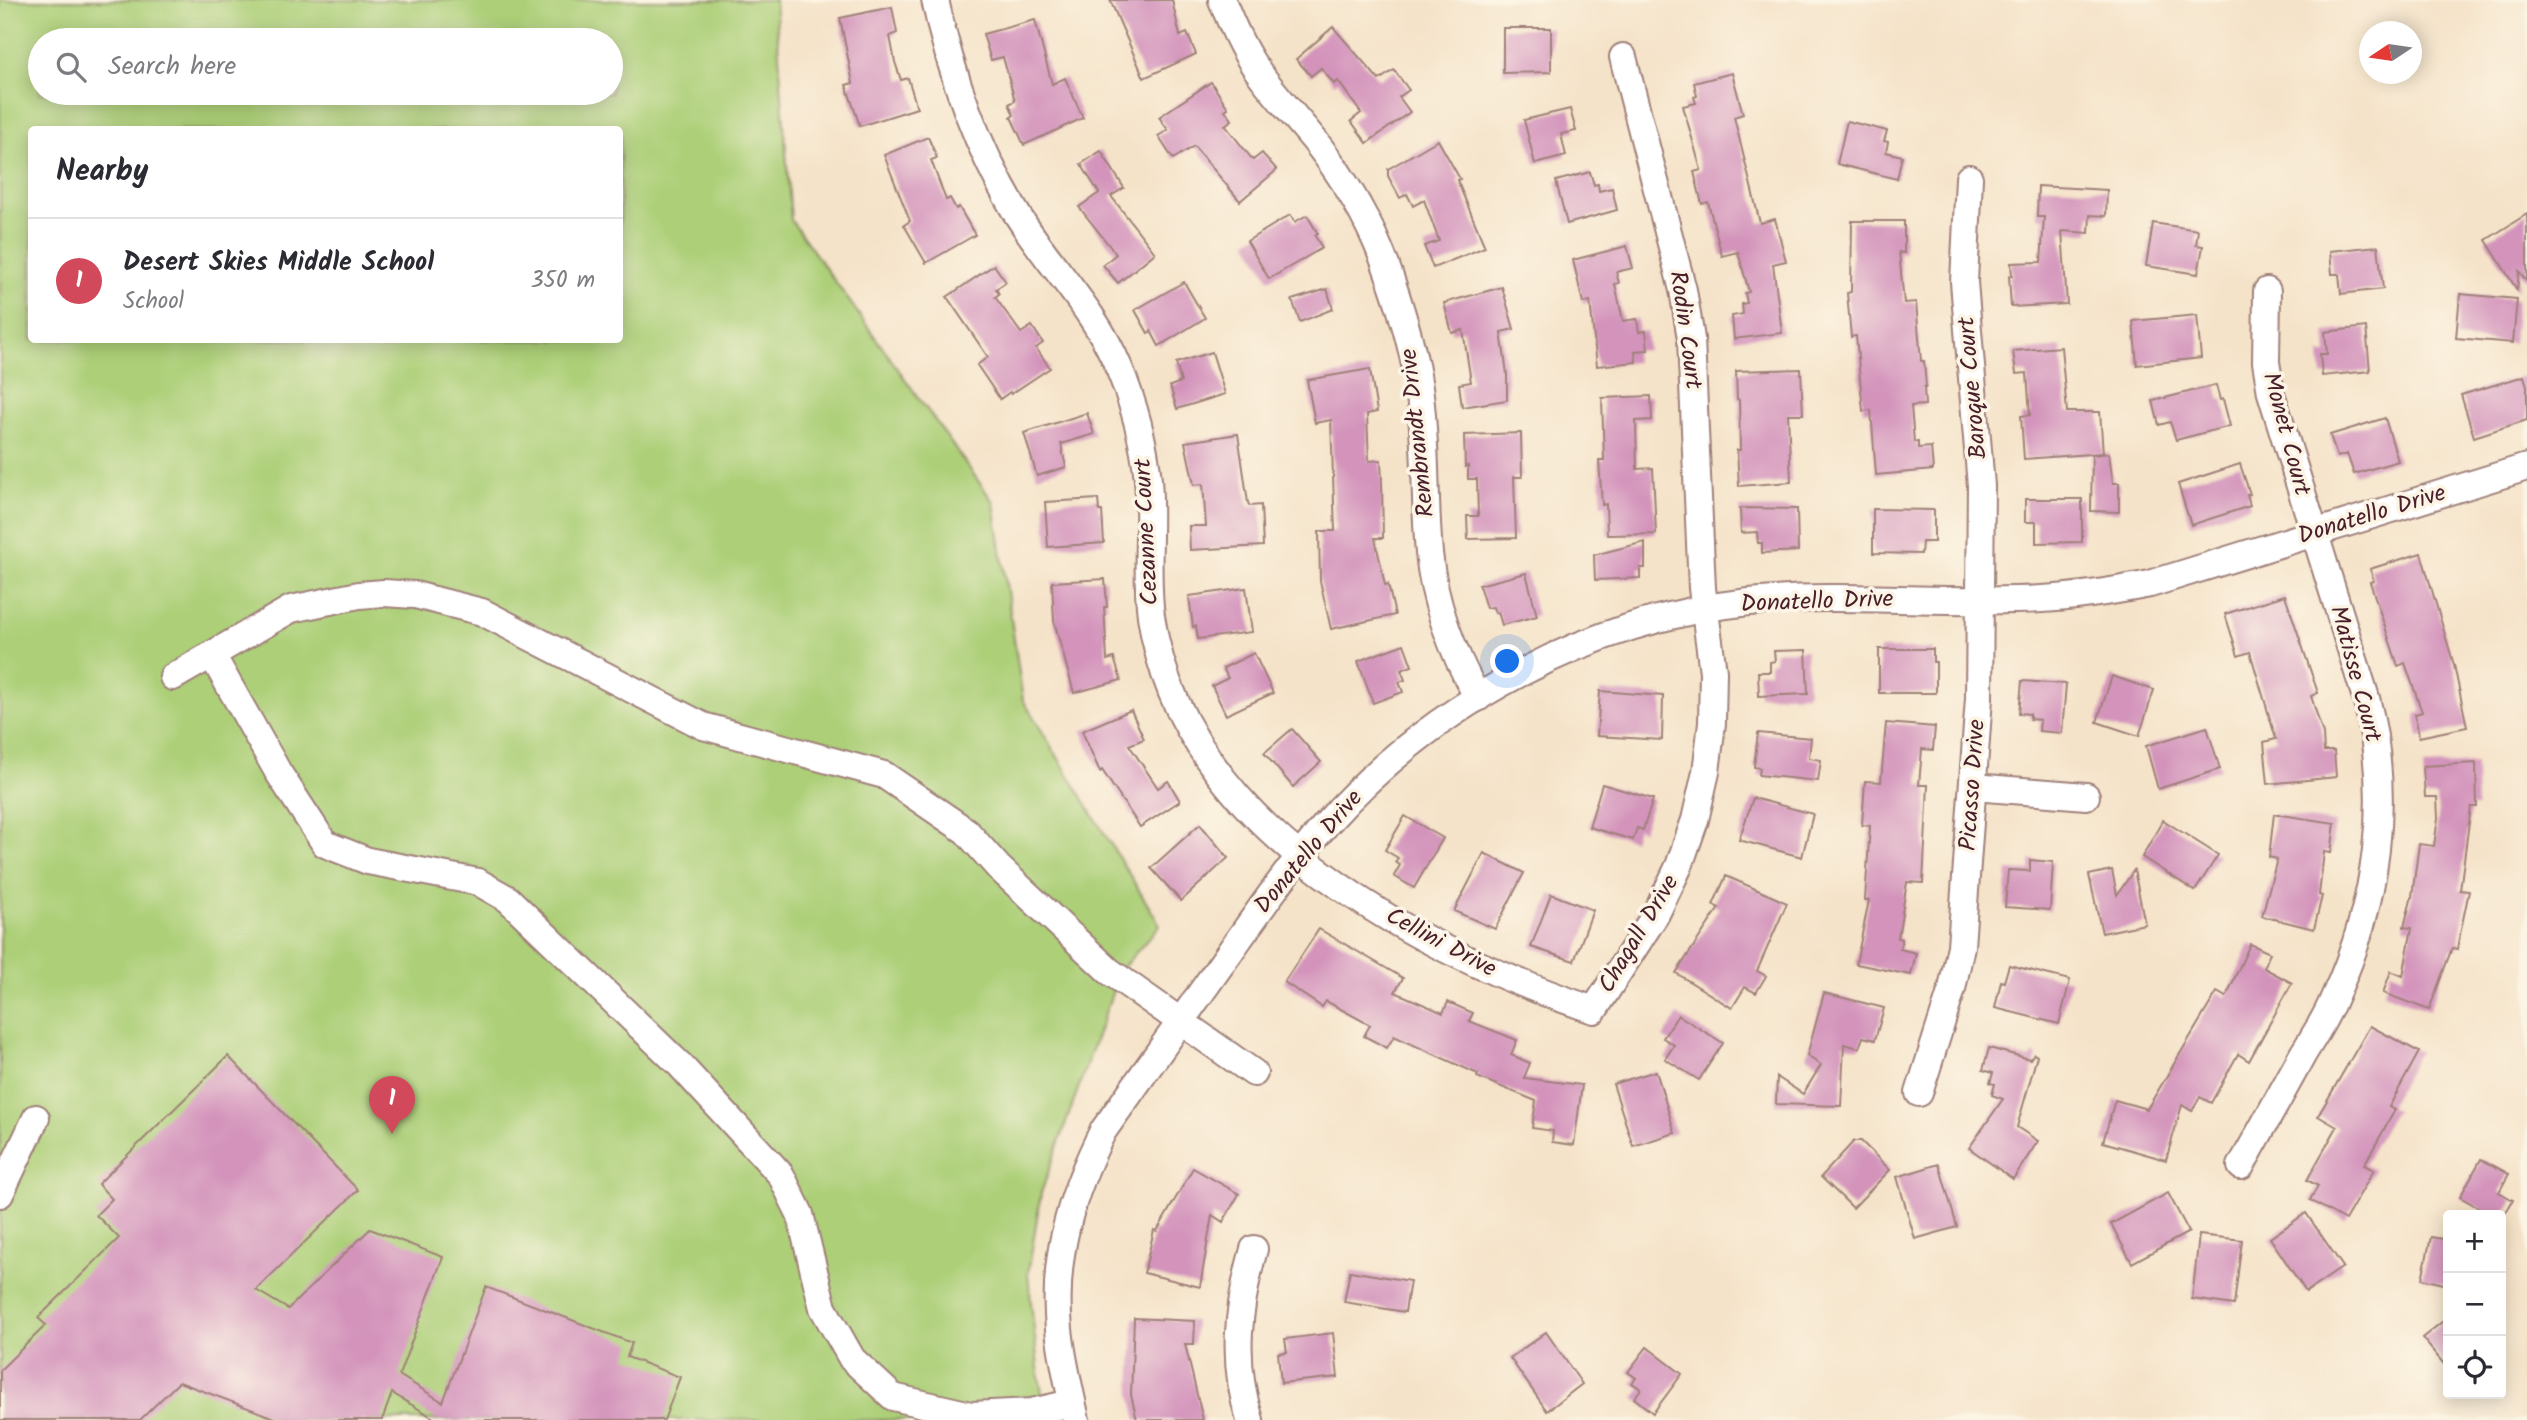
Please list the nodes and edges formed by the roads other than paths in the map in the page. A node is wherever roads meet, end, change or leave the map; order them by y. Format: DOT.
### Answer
graph roads {
  1 [pos="935,0"];
  2 [pos="1222,0"];
  3 [pos="1623,57"];
  4 [pos="1969,178"];
  5 [pos="2267,292"];
  6 [pos="2527,467"];
  7 [pos="2314,533"];
  8 [pos="1980,599"];
  9 [pos="1705,610"];
  10 [pos="212,654"];
  11 [pos="173,677"];
  12 [pos="1478,698"];
  13 [pos="1974,787"];
  14 [pos="2086,796"];
  15 [pos="1300,856"];
  16 [pos="1594,1010"];
  17 [pos="1181,1020"];
  18 [pos="1254,1073"];
  19 [pos="1919,1093"];
  20 [pos="36,1118"];
  21 [pos="2241,1166"];
  22 [pos="0,1194"];
  23 [pos="1254,1249"];
  24 [pos="916,1411"];
  25 [pos="1074,1411"];
  26 [pos="1250,1420"];
  1 -- 15 [label="street, Cezanne Court"];
  2 -- 12 [label="street, Rembrandt Drive"];
  3 -- 9 [label="street, Rodin Court"];
  4 -- 8 [label="street, Baroque Court"];
  5 -- 7 [label="street, Monet Court"];
  6 -- 7 [label="street, Donatello Drive"];
  7 -- 8 [label="street, Donatello Drive"];
  7 -- 21 [label="street, Matisse Court"];
  8 -- 9 [label="street, Donatello Drive"];
  8 -- 13 [label="street, Picasso Drive"];
  9 -- 12 [label="street, Donatello Drive"];
  9 -- 16 [label="street, Chagall Drive"];
  10 -- 11 [label="street"];
  10 -- 17 [label="street"];
  10 -- 24 [label="street"];
  12 -- 15 [label="street, Donatello Drive"];
  13 -- 14 [label="street"];
  13 -- 19 [label="street, Picasso Drive"];
  15 -- 16 [label="street, Cellini Drive"];
  15 -- 17 [label="street, Donatello Drive"];
  17 -- 18 [label="street"];
  17 -- 25 [label="street, Donatello Drive"];
  20 -- 22 [label="street"];
  23 -- 26 [label="street"];
  24 -- 25 [label="street"];
}
